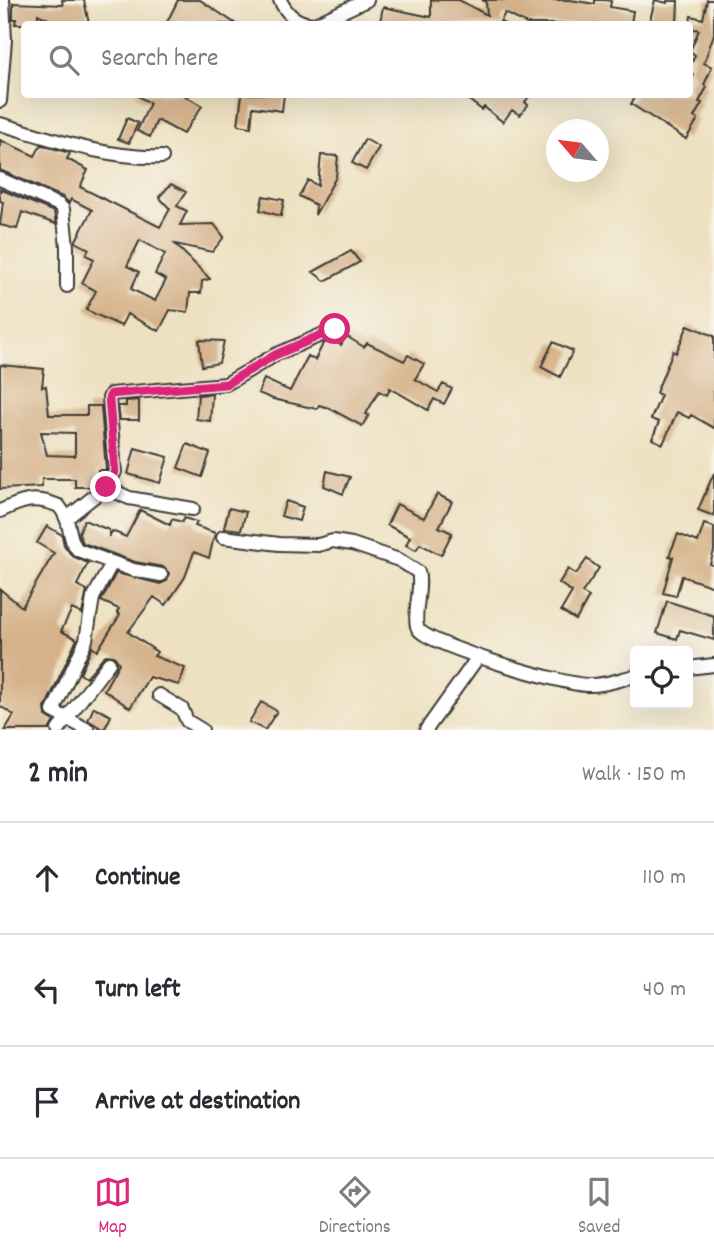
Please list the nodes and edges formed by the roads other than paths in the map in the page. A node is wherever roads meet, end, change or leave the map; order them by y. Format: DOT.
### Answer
graph roads {
  1 [pos="3,0"];
  2 [pos="280,0"];
  3 [pos="367,0"];
  4 [pos="299,21"];
  5 [pos="322,21"];
  6 [pos="0,101"];
  7 [pos="0,124"];
  8 [pos="162,157"];
  9 [pos="0,179"];
  10 [pos="66,286"];
  11 [pos="335,329"];
  12 [pos="106,487"];
  13 [pos="193,509"];
  14 [pos="0,511"];
  15 [pos="67,518"];
  16 [pos="223,537"];
  17 [pos="112,563"];
  18 [pos="161,575"];
  19 [pos="478,657"];
  20 [pos="109,663"];
  21 [pos="714,664"];
  22 [pos="693,667"];
  23 [pos="630,677"];
  24 [pos="159,695"];
  25 [pos="67,719"];
  26 [pos="58,730"];
  27 [pos="88,730"];
  28 [pos="202,730"];
  29 [pos="426,730"];
  1 -- 6 [label="street"];
  2 -- 4 [label="street"];
  3 -- 5 [label="street"];
  7 -- 8 [label="street"];
  9 -- 10 [label="street"];
  11 -- 12 [label="street"];
  12 -- 13 [label="street"];
  12 -- 15 [label="street"];
  14 -- 15 [label="street"];
  15 -- 17 [label="street"];
  16 -- 19 [label="street"];
  17 -- 18 [label="street"];
  17 -- 25 [label="street"];
  19 -- 23 [label="street"];
  19 -- 29 [label="street"];
  20 -- 25 [label="street"];
  21 -- 22 [label="street"];
  24 -- 28 [label="street"];
  25 -- 26 [label="street"];
  25 -- 27 [label="street"];
}
